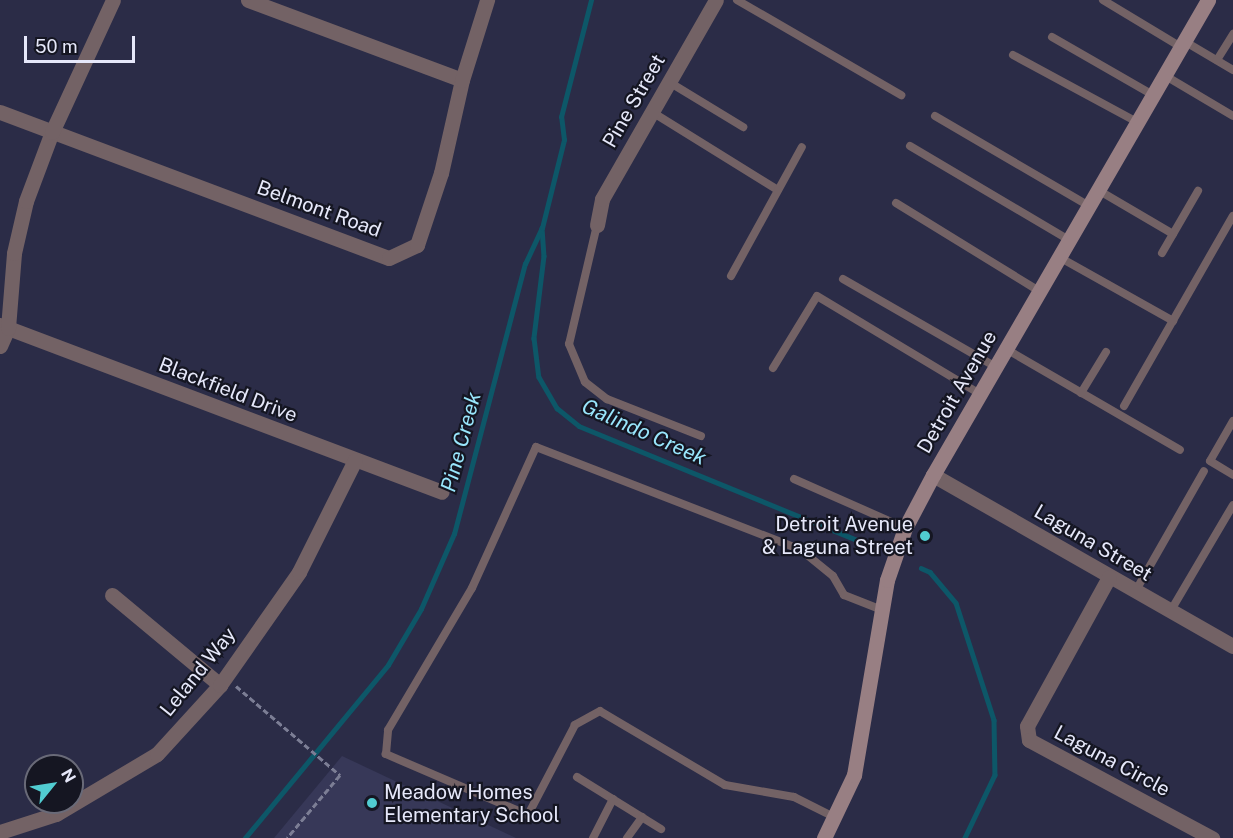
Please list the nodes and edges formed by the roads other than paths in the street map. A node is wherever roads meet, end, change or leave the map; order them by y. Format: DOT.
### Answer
graph roads {
  1 [pos="113,0"];
  2 [pos="248,0"];
  3 [pos="487,0"];
  4 [pos="716,0"];
  5 [pos="737,0"];
  6 [pos="1103,0"];
  7 [pos="1208,0"];
  8 [pos="1233,34"];
  9 [pos="1052,37"];
  10 [pos="1183,44"];
  11 [pos="1013,55"];
  12 [pos="1217,60"];
  13 [pos="1233,70"];
  14 [pos="1164,75"];
  15 [pos="462,80"];
  16 [pos="669,82"];
  17 [pos="901,95"];
  18 [pos="1153,95"];
  19 [pos="652,111"];
  20 [pos="0,112"];
  21 [pos="935,116"];
  22 [pos="1233,116"];
  23 [pos="1137,122"];
  24 [pos="743,127"];
  25 [pos="52,132"];
  26 [pos="910,146"];
  27 [pos="802,147"];
  28 [pos="778,190"];
  29 [pos="1098,190"];
  30 [pos="1198,191"];
  31 [pos="896,203"];
  32 [pos="1089,206"];
  33 [pos="1233,216"];
  34 [pos="597,225"];
  35 [pos="1173,234"];
  36 [pos="1069,240"];
  37 [pos="1162,253"];
  38 [pos="1059,257"];
  39 [pos="731,276"];
  40 [pos="843,279"];
  41 [pos="1039,291"];
  42 [pos="1173,321"];
  43 [pos="4,327"];
  44 [pos="0,346"];
  45 [pos="1006,350"];
  46 [pos="1106,352"];
  47 [pos="996,367"];
  48 [pos="773,368"];
  49 [pos="1081,393"];
  50 [pos="980,394"];
  51 [pos="1124,406"];
  52 [pos="1233,421"];
  53 [pos="701,436"];
  54 [pos="1180,450"];
  55 [pos="355,460"];
  56 [pos="1204,471"];
  57 [pos="933,475"];
  58 [pos="1233,475"];
  59 [pos="794,479"];
  60 [pos="441,492"];
  61 [pos="1233,505"];
  62 [pos="905,528"];
  63 [pos="1109,577"];
  64 [pos="1135,592"];
  65 [pos="112,594"];
  66 [pos="882,610"];
  67 [pos="1170,612"];
  68 [pos="1233,646"];
  69 [pos="219,685"];
  70 [pos="578,777"];
  71 [pos="613,799"];
  72 [pos="642,817"];
  73 [pos="834,817"];
  74 [pos="661,829"];
  75 [pos="0,832"];
  76 [pos="593,838"];
  77 [pos="627,838"];
  78 [pos="824,838"];
  79 [pos="1212,838"];
  1 -- 25 [label="street"];
  2 -- 15 [label="street"];
  3 -- 15 [label="street, Belmont Road"];
  4 -- 16 [label="street, Pine Street"];
  5 -- 17 [label="lane"];
  6 -- 10 [label="lane"];
  7 -- 10 [label="street, Detroit Avenue"];
  8 -- 12 [label="lane"];
  9 -- 18 [label="lane"];
  10 -- 12 [label="lane"];
  10 -- 14 [label="street, Detroit Avenue"];
  11 -- 23 [label="lane"];
  12 -- 13 [label="lane"];
  14 -- 18 [label="street, Detroit Avenue"];
  14 -- 22 [label="lane"];
  15 -- 25 [label="street, Belmont Road"];
  16 -- 19 [label="street, Pine Street"];
  16 -- 24 [label="lane"];
  18 -- 23 [label="street, Detroit Avenue"];
  19 -- 28 [label="lane"];
  19 -- 34 [label="street, Pine Street"];
  20 -- 25 [label="street, Belmont Road"];
  21 -- 32 [label="lane"];
  23 -- 29 [label="street, Detroit Avenue"];
  25 -- 43 [label="street"];
  26 -- 36 [label="lane"];
  27 -- 28 [label="lane"];
  28 -- 39 [label="lane"];
  29 -- 32 [label="street, Detroit Avenue"];
  29 -- 35 [label="lane"];
  30 -- 35 [label="lane"];
  31 -- 41 [label="lane"];
  32 -- 36 [label="street, Detroit Avenue"];
  33 -- 42 [label="lane"];
  34 -- 53 [label="lane"];
  35 -- 37 [label="lane"];
  36 -- 38 [label="street, Detroit Avenue"];
  38 -- 41 [label="street, Detroit Avenue"];
  38 -- 42 [label="lane"];
  40 -- 47 [label="lane"];
  41 -- 45 [label="street, Detroit Avenue"];
  42 -- 51 [label="lane"];
  43 -- 44 [label="street"];
  43 -- 55 [label="street, Blackfield Drive"];
  45 -- 47 [label="street, Detroit Avenue"];
  45 -- 49 [label="lane"];
  46 -- 49 [label="lane"];
  47 -- 50 [label="street, Detroit Avenue"];
  48 -- 50 [label="lane"];
  49 -- 54 [label="lane"];
  50 -- 57 [label="street, Detroit Avenue"];
  52 -- 58 [label="lane"];
  55 -- 60 [label="street, Blackfield Drive"];
  55 -- 69 [label="street, Leland Way"];
  56 -- 64 [label="lane"];
  57 -- 62 [label="street, Detroit Avenue"];
  57 -- 63 [label="street, Laguna Street"];
  59 -- 62 [label="lane"];
  61 -- 67 [label="lane"];
  62 -- 66 [label="street, Detroit Avenue"];
  63 -- 64 [label="street, Laguna Street"];
  63 -- 79 [label="street, Laguna Circle"];
  64 -- 67 [label="street, Laguna Street"];
  65 -- 69 [label="street"];
  66 -- 73 [label="street, Detroit Avenue"];
  66 -- 73 [label="lane"];
  67 -- 68 [label="street, Laguna Street"];
  69 -- 75 [label="street, Leland Way"];
  70 -- 71 [label="lane"];
  71 -- 72 [label="lane"];
  71 -- 76 [label="lane"];
  72 -- 74 [label="lane"];
  72 -- 77 [label="lane"];
  73 -- 78 [label="street, Detroit Avenue"];
}
